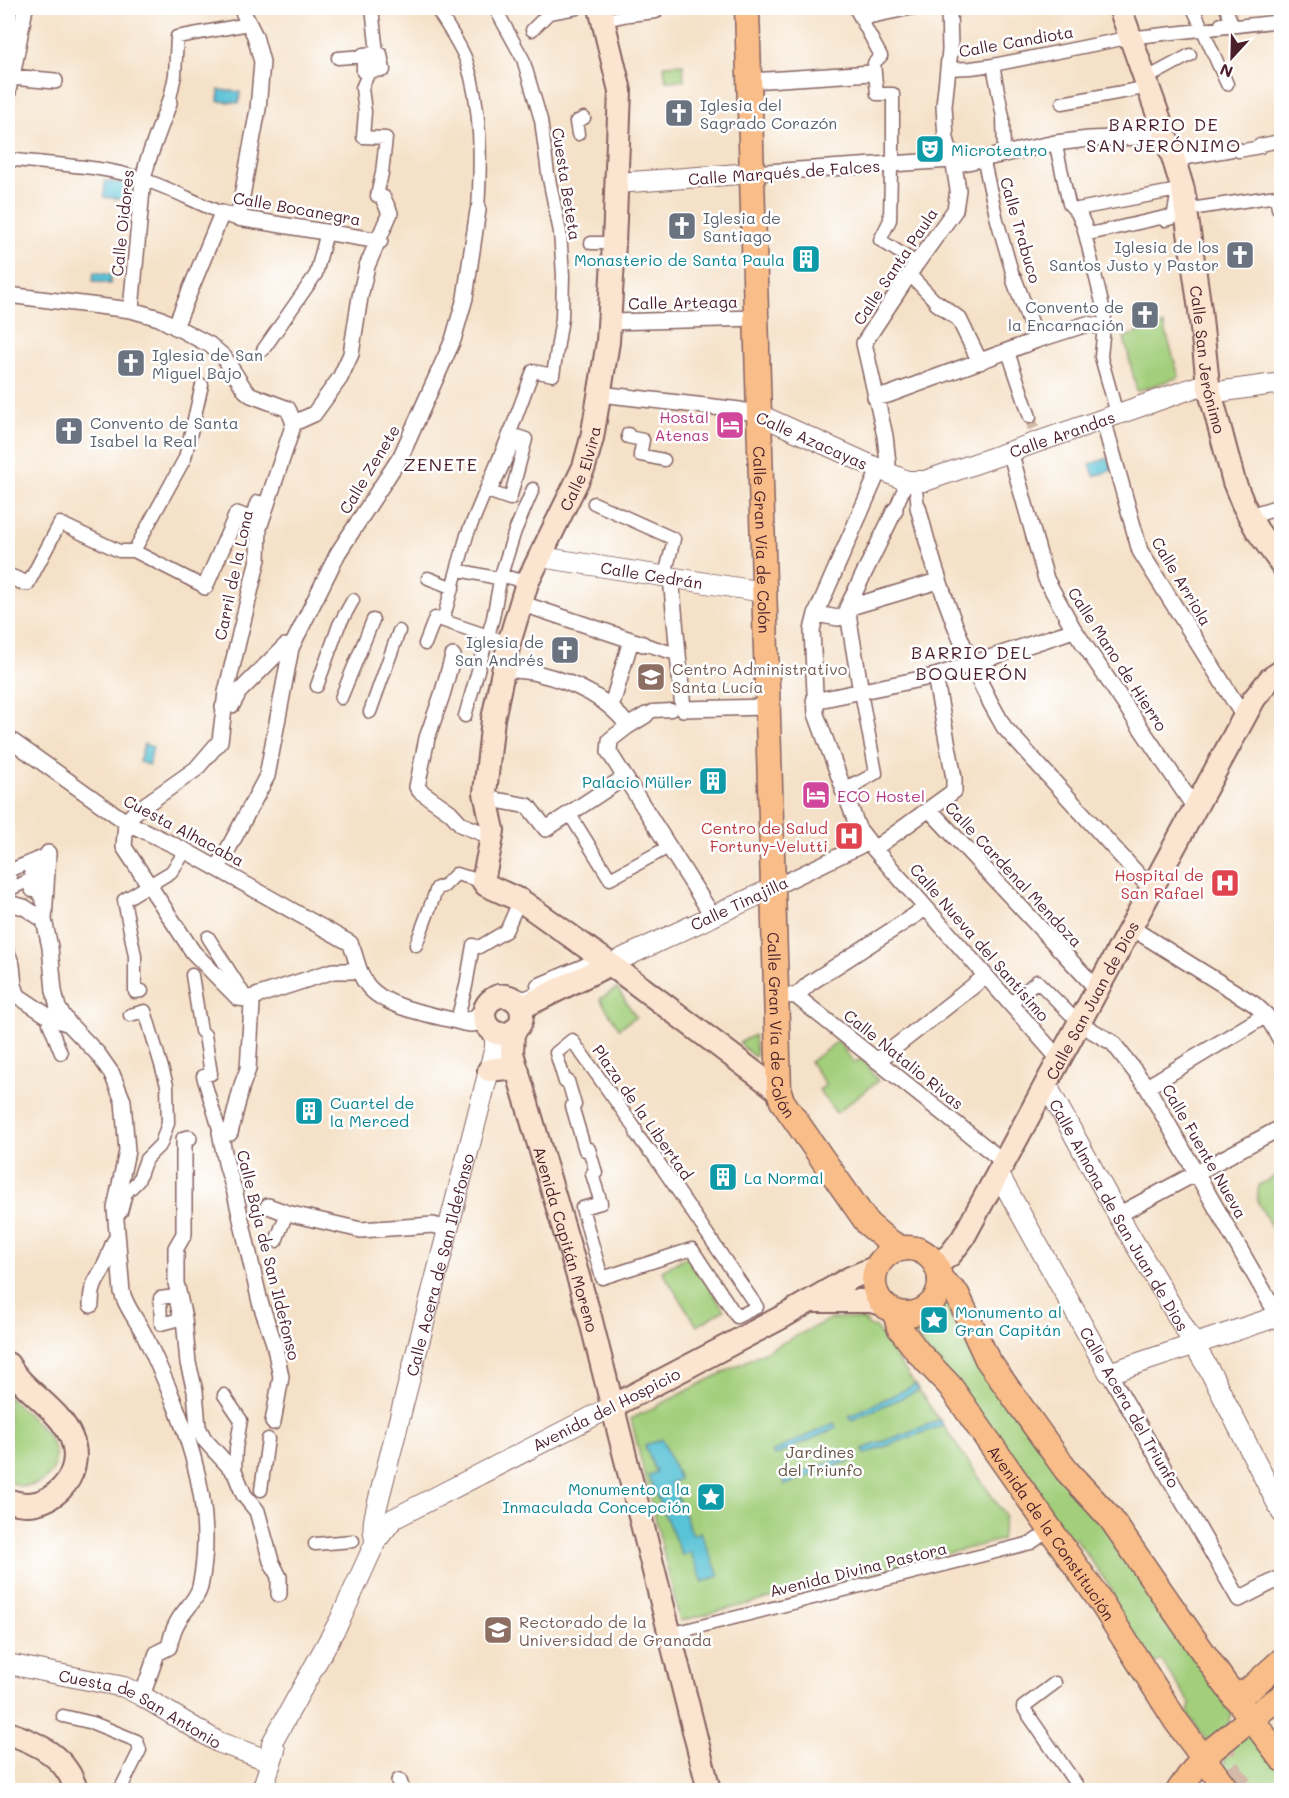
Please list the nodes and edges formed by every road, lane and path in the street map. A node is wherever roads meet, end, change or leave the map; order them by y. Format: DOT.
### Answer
graph roads {
  1 [pos="25,8"];
  2 [pos="241,8"];
  3 [pos="372,8"];
  4 [pos="436,8"];
  5 [pos="495,8"];
  6 [pos="576,8"];
  7 [pos="747,8"];
  8 [pos="914,8"];
  9 [pos="950,8"];
  10 [pos="1120,8"];
  11 [pos="1194,8"];
  12 [pos="1226,8"];
  13 [pos="656,12"];
  14 [pos="858,13"];
  15 [pos="602,14"];
  16 [pos="1281,21"];
  17 [pos="249,24"];
  18 [pos="1202,29"];
  19 [pos="532,30"];
  20 [pos="1190,55"];
  21 [pos="338,58"];
  22 [pos="370,61"];
  23 [pos="993,65"];
  24 [pos="947,69"];
  25 [pos="873,73"];
  26 [pos="1151,76"];
  27 [pos="12,77"];
  28 [pos="55,81"];
  29 [pos="750,81"];
  30 [pos="1227,84"];
  31 [pos="1144,88"];
  32 [pos="8,101"];
  33 [pos="169,103"];
  34 [pos="1062,104"];
  35 [pos="584,118"];
  36 [pos="578,134"];
  37 [pos="1166,136"];
  38 [pos="1281,139"];
  39 [pos="1056,146"];
  40 [pos="1004,152"];
  41 [pos="8,161"];
  42 [pos="953,162"];
  43 [pos="984,162"];
  44 [pos="753,173"];
  45 [pos="143,179"];
  46 [pos="617,183"];
  47 [pos="383,198"];
  48 [pos="1281,208"];
  49 [pos="478,210"];
  50 [pos="1079,212"];
  51 [pos="222,213"];
  52 [pos="238,218"];
  53 [pos="327,232"];
  54 [pos="380,240"];
  55 [pos="591,243"];
  56 [pos="611,243"];
  57 [pos="913,261"];
  58 [pos="913,278"];
  59 [pos="1014,279"];
  60 [pos="8,295"];
  61 [pos="937,303"];
  62 [pos="131,310"];
  63 [pos="757,318"];
  64 [pos="611,322"];
  65 [pos="176,324"];
  66 [pos="1104,327"];
  67 [pos="1037,340"];
  68 [pos="263,350"];
  69 [pos="1008,352"];
  70 [pos="980,362"];
  71 [pos="1281,383"];
  72 [pos="202,385"];
  73 [pos="1209,389"];
  74 [pos="600,394"];
  75 [pos="875,397"];
  76 [pos="760,415"];
  77 [pos="1030,417"];
  78 [pos="1110,417"];
  79 [pos="294,423"];
  80 [pos="628,434"];
  81 [pos="1010,451"];
  82 [pos="285,453"];
  83 [pos="664,460"];
  84 [pos="883,471"];
  85 [pos="911,481"];
  86 [pos="490,487"];
  87 [pos="533,489"];
  88 [pos="512,495"];
  89 [pos="528,501"];
  90 [pos="594,503"];
  91 [pos="1281,506"];
  92 [pos="918,507"];
  93 [pos="895,510"];
  94 [pos="1250,516"];
  95 [pos="136,552"];
  96 [pos="540,554"];
  97 [pos="1281,565"];
  98 [pos="458,570"];
  99 [pos="668,574"];
  100 [pos="8,576"];
  101 [pos="501,577"];
  102 [pos="428,578"];
  103 [pos="938,581"];
  104 [pos="25,583"];
  105 [pos="205,587"];
  106 [pos="453,588"];
  107 [pos="765,592"];
  108 [pos="522,593"];
  109 [pos="353,600"];
  110 [pos="848,612"];
  111 [pos="816,614"];
  112 [pos="439,619"];
  113 [pos="373,620"];
  114 [pos="1073,628"];
  115 [pos="399,631"];
  116 [pos="488,636"];
  117 [pos="506,642"];
  118 [pos="640,643"];
  119 [pos="425,644"];
  120 [pos="291,648"];
  121 [pos="673,653"];
  122 [pos="453,656"];
  123 [pos="973,664"];
  124 [pos="504,668"];
  125 [pos="1281,671"];
  126 [pos="935,676"];
  127 [pos="317,686"];
  128 [pos="861,692"];
  129 [pos="341,698"];
  130 [pos="814,701"];
  131 [pos="223,707"];
  132 [pos="768,707"];
  133 [pos="611,708"];
  134 [pos="671,710"];
  135 [pos="370,712"];
  136 [pos="646,715"];
  137 [pos="465,716"];
  138 [pos="1244,717"];
  139 [pos="628,726"];
  140 [pos="8,738"];
  141 [pos="625,777"];
  142 [pos="850,788"];
  143 [pos="485,798"];
  144 [pos="1195,808"];
  145 [pos="929,809"];
  146 [pos="569,813"];
  147 [pos="126,822"];
  148 [pos="492,837"];
  149 [pos="871,845"];
  150 [pos="663,850"];
  151 [pos="48,853"];
  152 [pos="183,855"];
  153 [pos="31,868"];
  154 [pos="218,868"];
  155 [pos="478,880"];
  156 [pos="149,885"];
  157 [pos="773,888"];
  158 [pos="1152,890"];
  159 [pos="8,903"];
  160 [pos="44,903"];
  161 [pos="926,908"];
  162 [pos="712,915"];
  163 [pos="44,920"];
  164 [pos="1130,927"];
  165 [pos="208,937"];
  166 [pos="416,945"];
  167 [pos="8,955"];
  168 [pos="604,961"];
  169 [pos="359,971"];
  170 [pos="192,975"];
  171 [pos="986,976"];
  172 [pos="1097,989"];
  173 [pos="142,991"];
  174 [pos="786,995"];
  175 [pos="247,999"];
  176 [pos="1010,1004"];
  177 [pos="521,1008"];
  178 [pos="130,1015"];
  179 [pos="1266,1015"];
  180 [pos="51,1018"];
  181 [pos="1075,1019"];
  182 [pos="69,1024"];
  183 [pos="491,1028"];
  184 [pos="1281,1042"];
  185 [pos="61,1053"];
  186 [pos="1059,1059"];
  187 [pos="877,1061"];
  188 [pos="489,1070"];
  189 [pos="518,1072"];
  190 [pos="1046,1084"];
  191 [pos="1147,1087"];
  192 [pos="779,1091"];
  193 [pos="1281,1127"];
  194 [pos="220,1132"];
  195 [pos="189,1138"];
  196 [pos="1001,1168"];
  197 [pos="1196,1173"];
  198 [pos="268,1206"];
  199 [pos="287,1213"];
  200 [pos="1118,1215"];
  201 [pos="115,1216"];
  202 [pos="868,1224"];
  203 [pos="448,1229"];
  204 [pos="118,1236"];
  205 [pos="276,1241"];
  206 [pos="692,1249"];
  207 [pos="902,1249"];
  208 [pos="878,1266"];
  209 [pos="938,1272"];
  210 [pos="811,1301"];
  211 [pos="91,1305"];
  212 [pos="890,1308"];
  213 [pos="1280,1316"];
  214 [pos="1195,1344"];
  215 [pos="8,1364"];
  216 [pos="1109,1373"];
  217 [pos="224,1395"];
  218 [pos="613,1406"];
  219 [pos="273,1422"];
  220 [pos="190,1423"];
  221 [pos="268,1439"];
  222 [pos="235,1473"];
  223 [pos="261,1490"];
  224 [pos="380,1498"];
  225 [pos="8,1500"];
  226 [pos="1281,1513"];
  227 [pos="400,1516"];
  228 [pos="1050,1530"];
  229 [pos="353,1541"];
  230 [pos="376,1541"];
  231 [pos="315,1544"];
  232 [pos="1281,1577"];
  233 [pos="279,1594"];
  234 [pos="353,1600"];
  235 [pos="670,1634"];
  236 [pos="8,1664"];
  237 [pos="1274,1667"];
  238 [pos="1055,1683"];
  239 [pos="142,1696"];
  240 [pos="1234,1696"];
  241 [pos="1278,1700"];
  242 [pos="63,1716"];
  243 [pos="1257,1726"];
  244 [pos="8,1733"];
  245 [pos="1202,1758"];
  246 [pos="1281,1759"];
  247 [pos="270,1761"];
  248 [pos="124,1789"];
  249 [pos="76,1791"];
  250 [pos="262,1791"];
  251 [pos="709,1791"];
  252 [pos="1080,1791"];
  253 [pos="1179,1791"];
  254 [pos="1227,1791"];
  1 -- 27 [label="street"];
  2 -- 17 [label="street"];
  3 -- 22 [label="street"];
  4 -- 49 [label="street, Calle Zenete"];
  5 -- 86 [label="street, Cuesta Beteta"];
  6 -- 19 [label="street"];
  7 -- 29 [label="main road, Calle Gran Vía de Colón"];
  8 -- 14 [label="street"];
  9 -- 24 [label="street, Calle Santa Paula"];
  10 -- 37 [label="main road, Calle San Jerónimo"];
  11 -- 12 [label="street"];
  11 -- 18 [label="street"];
  13 -- 15 [label="street"];
  14 -- 25 [label="street"];
  15 -- 46 [label="main road, Calle Elvira"];
  16 -- 18 [label="street, Calle Candiota"];
  17 -- 33 [label="street, Calle Oidores"];
  17 -- 52 [label="street"];
  18 -- 23 [label="street, Calle Candiota"];
  18 -- 30 [label="street"];
  20 -- 26 [label="street"];
  21 -- 22 [label="street"];
  22 -- 47 [label="street"];
  23 -- 24 [label="street, Calle Candiota"];
  23 -- 40 [label="street"];
  24 -- 42 [label="street, Calle Santa Paula"];
  25 -- 29 [label="street"];
  25 -- 57 [label="street"];
  27 -- 28 [label="street"];
  27 -- 32 [label="street"];
  29 -- 44 [label="main road, Calle Gran Vía de Colón"];
  31 -- 34 [label="street"];
  33 -- 45 [label="street, Calle Oidores"];
  35 -- 36 [label="street"];
  37 -- 42 [label="street, Calle Marqués de Falces"];
  37 -- 73 [label="main road, Calle San Jerónimo"];
  38 -- 48 [label="street"];
  39 -- 50 [label="street"];
  41 -- 45 [label="street, Calle Bocanegra"];
  42 -- 44 [label="street, Calle Marqués de Falces"];
  42 -- 75 [label="street, Calle Santa Paula"];
  43 -- 59 [label="street, Calle Trabuco"];
  44 -- 46 [label="street, Calle Marqués de Falces"];
  44 -- 63 [label="main road, Calle Gran Vía de Colón"];
  45 -- 51 [label="street, Calle Bocanegra"];
  45 -- 62 [label="street, Calle Oidores"];
  46 -- 64 [label="main road, Calle Elvira"];
  47 -- 54 [label="street"];
  49 -- 120 [label="street, Calle Zenete"];
  50 -- 50 [label="street"];
  50 -- 66 [label="street"];
  51 -- 52 [label="street, Calle Bocanegra"];
  51 -- 65 [label="street"];
  52 -- 53 [label="street, Calle Bocanegra"];
  53 -- 54 [label="street, Calle Bocanegra"];
  53 -- 68 [label="street"];
  54 -- 79 [label="street"];
  55 -- 56 [label="street"];
  58 -- 61 [label="street"];
  59 -- 67 [label="street, Calle Trabuco"];
  60 -- 62 [label="street"];
  61 -- 70 [label="street"];
  62 -- 65 [label="street"];
  63 -- 64 [label="street, Calle Arteaga"];
  63 -- 76 [label="main road, Calle Gran Vía de Colón"];
  64 -- 74 [label="main road, Calle Elvira"];
  65 -- 79 [label="street"];
  66 -- 67 [label="street"];
  66 -- 78 [label="street"];
  67 -- 69 [label="street"];
  69 -- 70 [label="street"];
  69 -- 77 [label="street"];
  70 -- 75 [label="street"];
  71 -- 73 [label="street, Calle Arandas"];
  72 -- 95 [label="street"];
  73 -- 78 [label="street, Calle Arandas"];
  73 -- 94 [label="main road, Calle San Jerónimo"];
  74 -- 76 [label="street, Calle Azacayas"];
  74 -- 96 [label="main road, Calle Elvira"];
  75 -- 84 [label="street, Calle Santa Paula"];
  76 -- 84 [label="street, Calle Azacayas"];
  76 -- 107 [label="main road, Calle Gran Vía de Colón"];
  78 -- 81 [label="street, Calle Arandas"];
  78 -- 138 [label="street, Calle Arriola"];
  79 -- 82 [label="street, Carril de la Lona"];
  80 -- 83 [label="street"];
  81 -- 85 [label="street, Calle Arandas"];
  81 -- 114 [label="street, Calle Mano de Hierro"];
  82 -- 105 [label="street, Carril de la Lona"];
  82 -- 131 [label="street, Carril de la Lona"];
  84 -- 85 [label="street, Calle Azacayas"];
  84 -- 111 [label="street, Calle Nueva del Santísimo"];
  85 -- 92 [label="street"];
  85 -- 93 [label="street"];
  86 -- 88 [label="street"];
  86 -- 88 [label="street"];
  86 -- 98 [label="street"];
  87 -- 89 [label="street"];
  88 -- 89 [label="street"];
  89 -- 101 [label="street"];
  90 -- 99 [label="street"];
  91 -- 94 [label="street"];
  92 -- 103 [label="street"];
  93 -- 110 [label="street"];
  94 -- 97 [label="main road, Calle San Jerónimo"];
  95 -- 104 [label="street"];
  95 -- 105 [label="street"];
  96 -- 99 [label="street, Calle Cedrán"];
  96 -- 108 [label="main road, Calle Elvira"];
  98 -- 101 [label="street"];
  98 -- 106 [label="street"];
  99 -- 107 [label="street, Calle Cedrán"];
  99 -- 132 [label="street"];
  100 -- 104 [label="street"];
  101 -- 108 [label="street"];
  101 -- 116 [label="street"];
  102 -- 106 [label="street"];
  103 -- 110 [label="street"];
  103 -- 123 [label="street"];
  106 -- 112 [label="street"];
  107 -- 132 [label="main road, Calle Gran Vía de Colón"];
  108 -- 118 [label="street"];
  108 -- 124 [label="main road, Calle Elvira"];
  109 -- 127 [label="street"];
  110 -- 111 [label="street"];
  110 -- 128 [label="street"];
  111 -- 130 [label="street, Calle Nueva del Santísimo"];
  112 -- 116 [label="street"];
  112 -- 119 [label="street"];
  113 -- 129 [label="street"];
  114 -- 123 [label="street"];
  114 -- 144 [label="street, Calle Mano de Hierro"];
  115 -- 135 [label="street"];
  116 -- 117 [label="street"];
  116 -- 137 [label="street"];
  118 -- 121 [label="street"];
  118 -- 133 [label="street"];
  120 -- 131 [label="street"];
  120 -- 154 [label="street, Calle Zenete"];
  122 -- 148 [label="street"];
  123 -- 126 [label="street"];
  123 -- 158 [label="street"];
  124 -- 133 [label="street"];
  124 -- 143 [label="main road, Calle Elvira"];
  125 -- 138 [label="main road, Calle San Juan de Dios"];
  126 -- 128 [label="street"];
  126 -- 145 [label="street, Calle Tinajilla"];
  128 -- 130 [label="street"];
  128 -- 142 [label="street"];
  130 -- 142 [label="street, Calle Nueva del Santísimo"];
  131 -- 147 [label="street, Carril de la Lona"];
  132 -- 157 [label="main road, Calle Gran Vía de Colón"];
  133 -- 139 [label="street"];
  134 -- 136 [label="street"];
  136 -- 139 [label="street"];
  138 -- 144 [label="main road, Calle San Juan de Dios"];
  139 -- 141 [label="street"];
  140 -- 147 [label="street, Cuesta Alhacaba"];
  141 -- 146 [label="street"];
  141 -- 162 [label="street"];
  142 -- 149 [label="street, Calle Nueva del Santísimo"];
  143 -- 146 [label="street"];
  143 -- 148 [label="main road, Calle Elvira"];
  144 -- 158 [label="main road, Calle San Juan de Dios"];
  145 -- 149 [label="street, Calle Tinajilla"];
  145 -- 172 [label="street, Calle Cardenal Mendoza"];
  146 -- 150 [label="street"];
  147 -- 154 [label="street, Cuesta Alhacaba"];
  147 -- 156 [label="street"];
  148 -- 168 [label="main road, Calle Elvira"];
  149 -- 157 [label="street, Calle Tinajilla"];
  149 -- 161 [label="street, Calle Nueva del Santísimo"];
  151 -- 160 [label="street"];
  152 -- 156 [label="street"];
  153 -- 160 [label="street"];
  154 -- 169 [label="street, Cuesta Alhacaba"];
  155 -- 166 [label="street"];
  156 -- 173 [label="street"];
  156 -- 175 [label="street"];
  157 -- 162 [label="street, Calle Tinajilla"];
  157 -- 174 [label="main road, Calle Gran Vía de Colón"];
  158 -- 164 [label="main road, Calle San Juan de Dios"];
  159 -- 163 [label="street"];
  160 -- 163 [label="street"];
  161 -- 171 [label="street, Calle Nueva del Santísimo"];
  161 -- 174 [label="street"];
  162 -- 168 [label="street, Calle Tinajilla"];
  163 -- 182 [label="street"];
  164 -- 172 [label="main road, Calle San Juan de Dios"];
  164 -- 179 [label="street"];
  165 -- 175 [label="street"];
  167 -- 180 [label="street"];
  168 -- 168 [label="street"];
  168 -- 177 [label="main road"];
  168 -- 192 [label="main road"];
  169 -- 175 [label="street"];
  169 -- 183 [label="street"];
  170 -- 194 [label="street"];
  171 -- 176 [label="street, Calle Nueva del Santísimo"];
  171 -- 187 [label="street"];
  172 -- 181 [label="main road, Calle San Juan de Dios"];
  174 -- 187 [label="street, Calle Natalio Rivas"];
  174 -- 192 [label="main road, Calle Gran Vía de Colón"];
  175 -- 194 [label="street"];
  176 -- 181 [label="street"];
  176 -- 186 [label="street, Calle Nueva del Santísimo"];
  177 -- 183 [label="main road"];
  177 -- 183 [label="main road"];
  178 -- 201 [label="street"];
  179 -- 184 [label="street"];
  179 -- 191 [label="street"];
  180 -- 182 [label="street"];
  180 -- 185 [label="street"];
  181 -- 186 [label="main road, Calle San Juan de Dios"];
  181 -- 191 [label="street, Calle Fuente Nueva"];
  182 -- 201 [label="street"];
  183 -- 188 [label="street, Calle Acera de San Ildefonso"];
  183 -- 189 [label="main road, Avenida Capitán Moreno"];
  186 -- 190 [label="main road, Calle San Juan de Dios"];
  187 -- 196 [label="street, Calle Natalio Rivas"];
  188 -- 189 [label="main road"];
  188 -- 203 [label="street, Calle Acera de San Ildefonso"];
  189 -- 218 [label="main road, Avenida Capitán Moreno"];
  190 -- 196 [label="main road, Calle San Juan de Dios"];
  190 -- 200 [label="street, Calle Almona de San Juan de Dios"];
  191 -- 197 [label="street, Calle Fuente Nueva"];
  192 -- 202 [label="main road, Calle Gran Vía de Colón"];
  193 -- 197 [label="street"];
  194 -- 219 [label="street, Calle Baja de San Ildefonso"];
  195 -- 220 [label="street"];
  196 -- 209 [label="main road, Calle San Juan de Dios"];
  196 -- 216 [label="street, Calle Acera del Triunfo"];
  197 -- 200 [label="street"];
  197 -- 213 [label="street, Calle Fuente Nueva"];
  198 -- 199 [label="street"];
  199 -- 203 [label="street"];
  199 -- 205 [label="street"];
  200 -- 214 [label="street, Calle Almona de San Juan de Dios"];
  201 -- 204 [label="street"];
  202 -- 207 [label="main road"];
  202 -- 208 [label="main road"];
  203 -- 224 [label="street, Calle Acera de San Ildefonso"];
  204 -- 211 [label="street"];
  204 -- 220 [label="street"];
  206 -- 206 [label="street, Plaza de la Libertad"];
  207 -- 208 [label="main road"];
  207 -- 209 [label="main road"];
  208 -- 210 [label="main road, Avenida del Hospicio"];
  208 -- 212 [label="main road"];
  209 -- 212 [label="main road"];
  209 -- 240 [label="main road"];
  210 -- 212 [label="main road, Avenida del Hospicio"];
  210 -- 218 [label="main road, Avenida del Hospicio"];
  212 -- 228 [label="main road, Avenida de la Constitución"];
  213 -- 214 [label="street"];
  214 -- 216 [label="street"];
  214 -- 226 [label="street, Calle Almona de San Juan de Dios"];
  215 -- 225 [label="main road"];
  216 -- 232 [label="street, Calle Acera del Triunfo"];
  217 -- 222 [label="street"];
  218 -- 227 [label="street, Avenida del Hospicio"];
  218 -- 235 [label="main road, Avenida Capitán Moreno"];
  220 -- 222 [label="street"];
  220 -- 239 [label="street"];
  221 -- 223 [label="street"];
  222 -- 233 [label="street"];
  224 -- 227 [label="street"];
  224 -- 230 [label="street, Calle Acera de San Ildefonso"];
  227 -- 230 [label="street, Calle Acera de San Ildefonso"];
  227 -- 234 [label="street"];
  228 -- 235 [label="street, Avenida Divina Pastora"];
  228 -- 245 [label="main road, Avenida de la Constitución"];
  229 -- 231 [label="street"];
  230 -- 234 [label="street, Calle Acera de San Ildefonso"];
  234 -- 247 [label="street"];
  235 -- 251 [label="main road, Avenida Capitán Moreno"];
  236 -- 239 [label="street, Cuesta de San Antonio"];
  237 -- 240 [label="main road"];
  237 -- 243 [label="main road"];
  238 -- 252 [label="street"];
  239 -- 247 [label="street, Cuesta de San Antonio"];
  240 -- 243 [label="main road"];
  241 -- 243 [label="main road"];
  242 -- 248 [label="street"];
  243 -- 245 [label="main road"];
  243 -- 246 [label="main road"];
  244 -- 249 [label="main road"];
  245 -- 253 [label="main road"];
  245 -- 254 [label="main road, Avenida de la Constitución"];
  247 -- 250 [label="street"];
}
